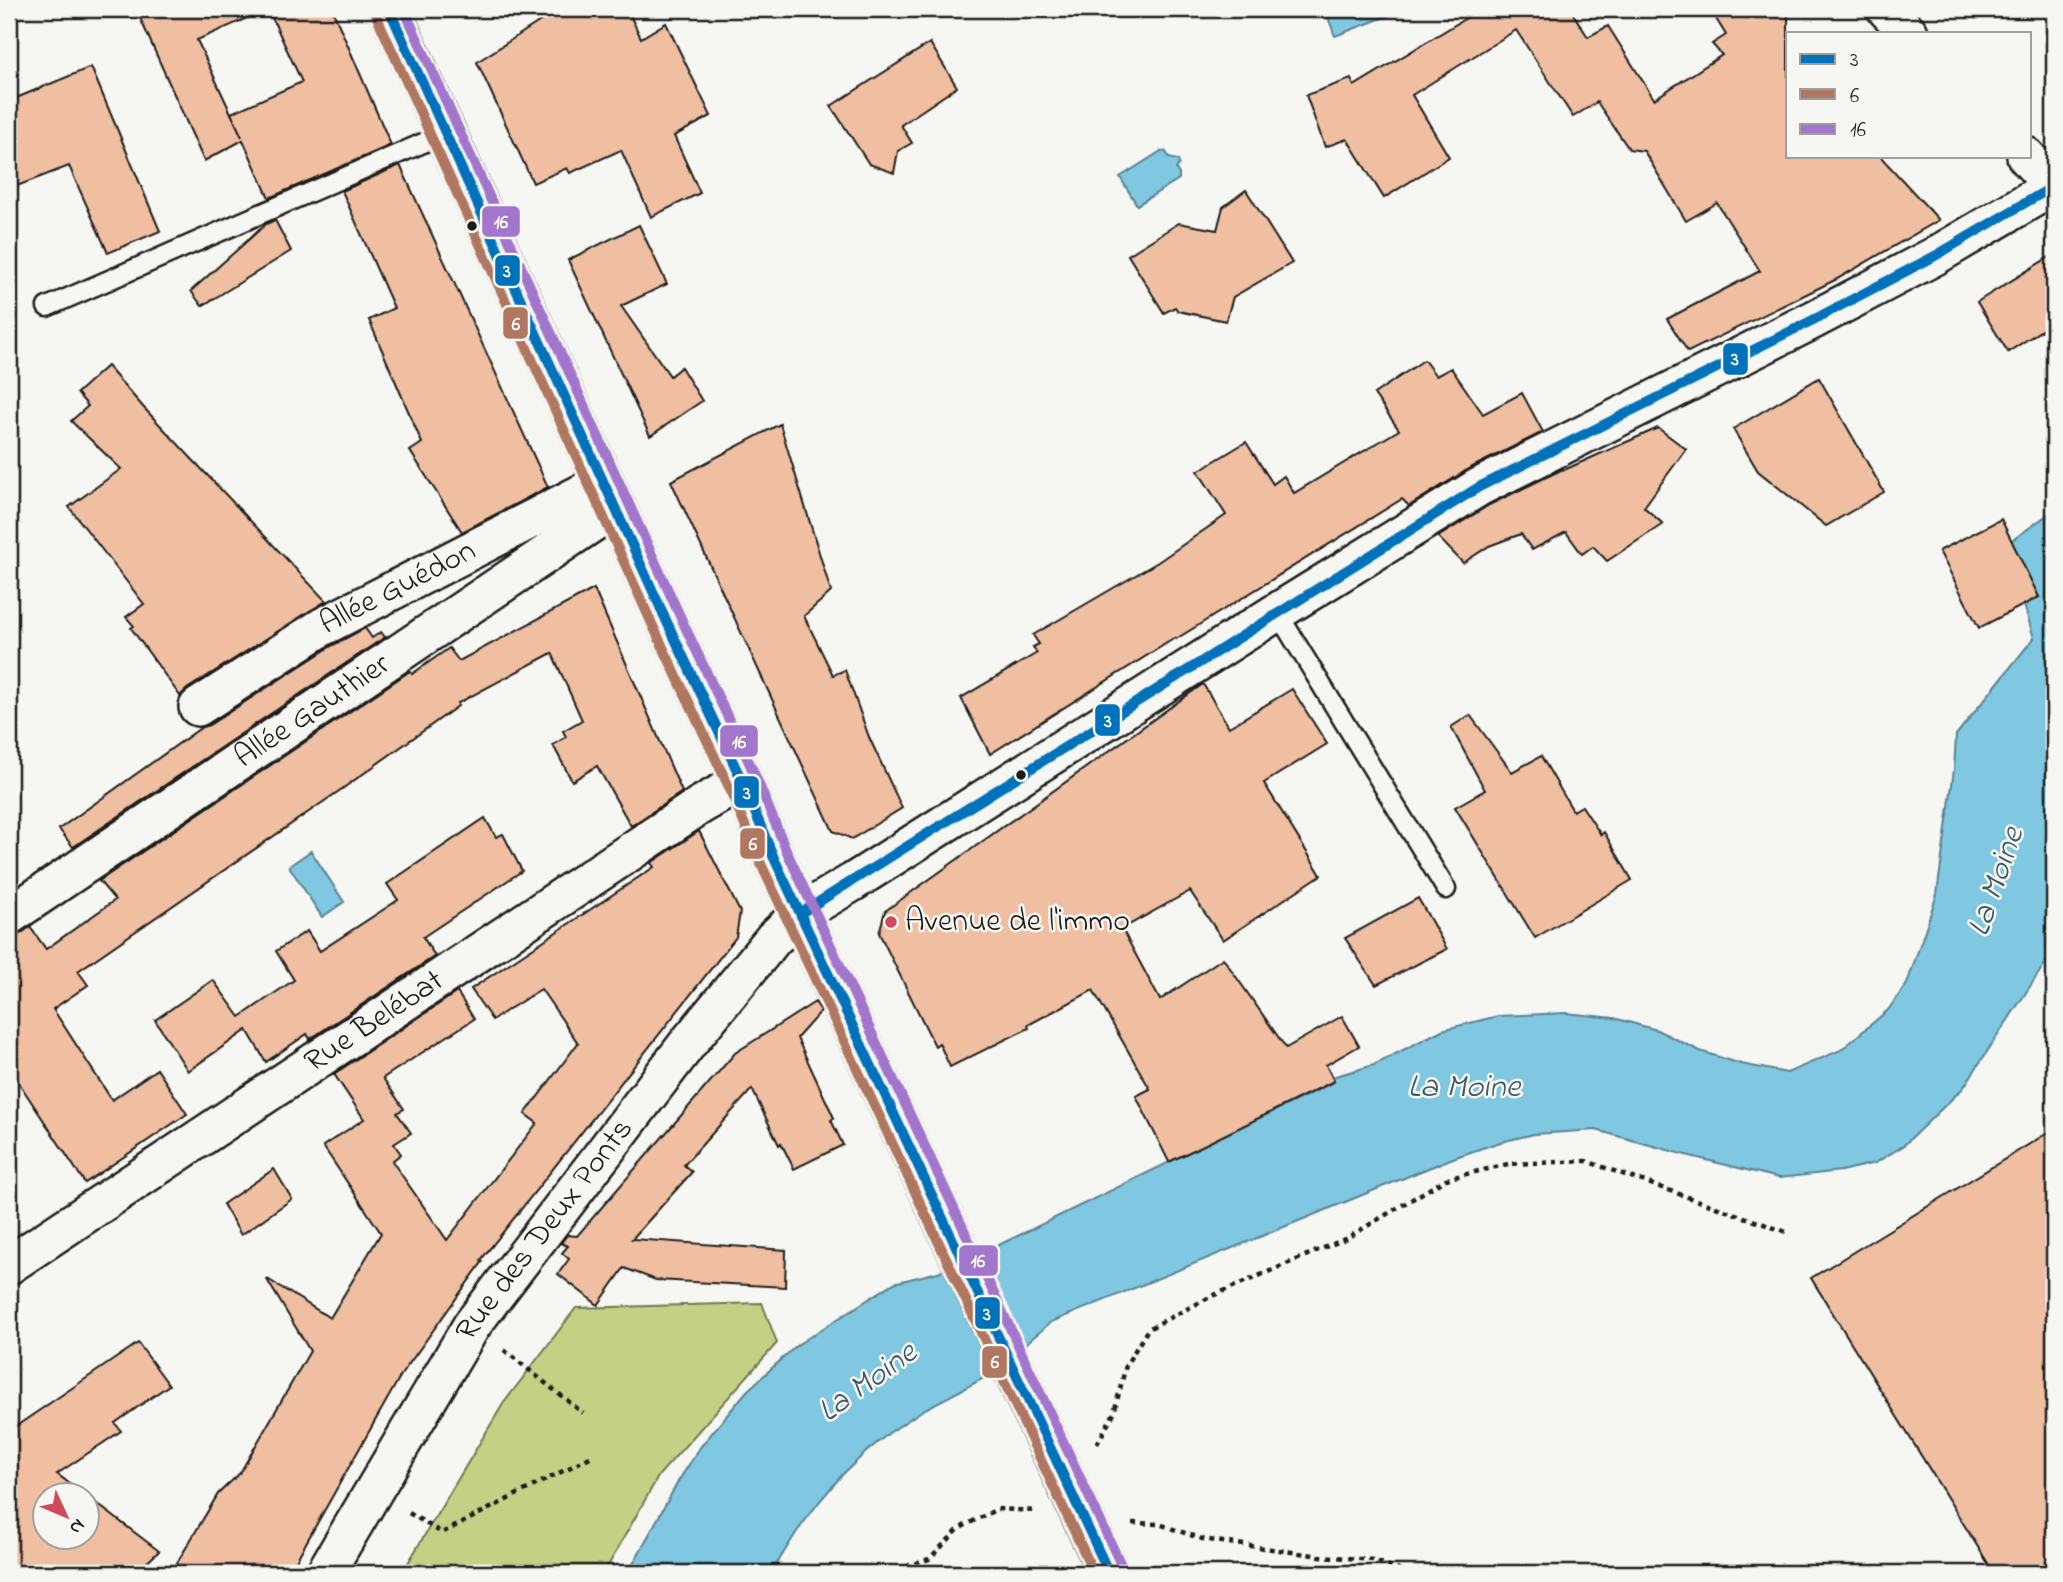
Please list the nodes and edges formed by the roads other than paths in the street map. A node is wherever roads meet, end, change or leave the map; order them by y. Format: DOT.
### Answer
graph roads {
  1 [pos="388,9"];
  2 [pos="1886,9"];
  3 [pos="1908,32"];
  4 [pos="446,133"];
  5 [pos="2028,158"];
  6 [pos="2053,187"];
  7 [pos="47,307"];
  8 [pos="610,495"];
  9 [pos="1277,612"];
  10 [pos="198,707"];
  11 [pos="742,781"];
  12 [pos="1446,890"];
  13 [pos="800,913"];
  14 [pos="9,916"];
  15 [pos="9,1265"];
  16 [pos="325,1573"];
  17 [pos="1109,1573"];
  1 -- 4 [label="main road"];
  2 -- 3 [label="street"];
  4 -- 7 [label="lane"];
  4 -- 8 [label="main road"];
  5 -- 6 [label="street"];
  6 -- 9 [label="street, Rue des Deux Ponts"];
  8 -- 10 [label="street, Allée Guédon"];
  8 -- 11 [label="main road"];
  8 -- 14 [label="street, Allée Gauthier"];
  9 -- 12 [label="lane"];
  9 -- 13 [label="street, Rue des Deux Ponts"];
  11 -- 13 [label="main road"];
  11 -- 15 [label="street, Rue Belébat"];
  13 -- 16 [label="street, Rue des Deux Ponts"];
  13 -- 17 [label="main road"];
}
